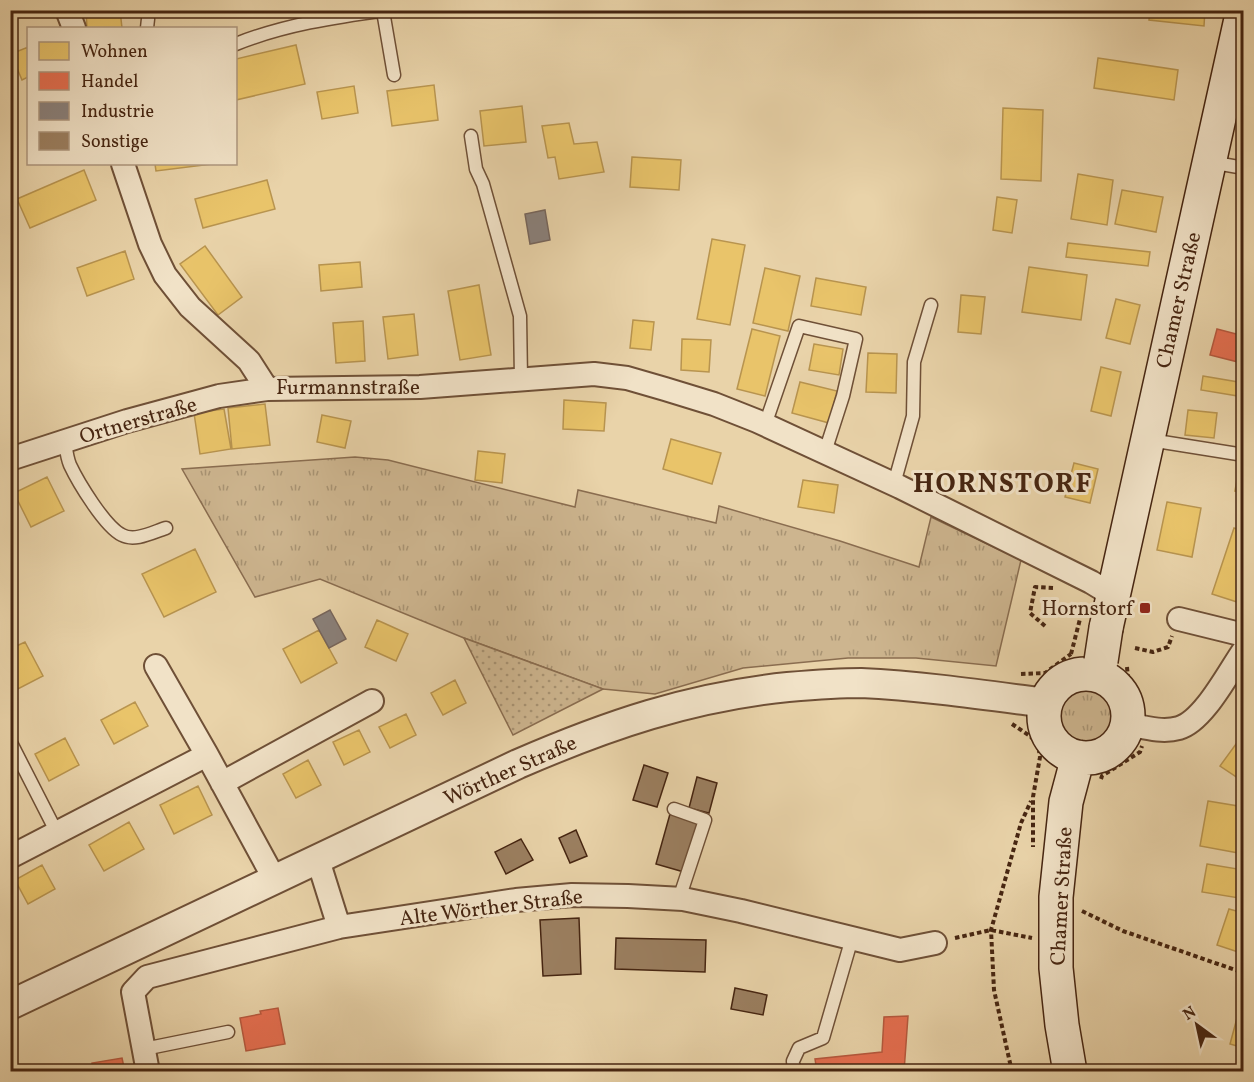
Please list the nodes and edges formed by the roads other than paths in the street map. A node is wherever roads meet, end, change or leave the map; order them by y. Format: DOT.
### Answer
graph roads {
  1 [pos="66,10"];
  2 [pos="1243,10"];
  3 [pos="384,11"];
  4 [pos="74,27"];
  5 [pos="237,44"];
  6 [pos="1239,54"];
  7 [pos="394,75"];
  8 [pos="471,136"];
  9 [pos="1210,162"];
  10 [pos="123,165"];
  11 [pos="1244,168"];
  12 [pos="931,305"];
  13 [pos="521,379"];
  14 [pos="267,389"];
  15 [pos="765,425"];
  16 [pos="1148,439"];
  17 [pos="65,442"];
  18 [pos="825,452"];
  19 [pos="1244,455"];
  20 [pos="10,459"];
  21 [pos="894,484"];
  22 [pos="166,528"];
  23 [pos="1114,596"];
  24 [pos="1179,619"];
  25 [pos="1244,635"];
  26 [pos="1244,650"];
  27 [pos="1099,663"];
  28 [pos="156,666"];
  29 [pos="372,702"];
  30 [pos="1046,703"];
  31 [pos="1137,726"];
  32 [pos="10,741"];
  33 [pos="207,755"];
  34 [pos="1078,758"];
  35 [pos="222,783"];
  36 [pos="674,809"];
  37 [pos="57,832"];
  38 [pos="10,857"];
  39 [pos="318,860"];
  40 [pos="275,880"];
  41 [pos="679,899"];
  42 [pos="339,927"];
  43 [pos="852,938"];
  44 [pos="935,943"];
  45 [pos="10,1005"];
  46 [pos="228,1032"];
  47 [pos="144,1049"];
  48 [pos="148,1071"];
  49 [pos="794,1071"];
  50 [pos="1070,1071"];
  1 -- 4 [label="street"];
  2 -- 6 [label="main road, Chamer Straße"];
  3 -- 5 [label="lane"];
  3 -- 7 [label="lane"];
  6 -- 9 [label="main road, Chamer Straße"];
  8 -- 13 [label="lane"];
  9 -- 11 [label="lane"];
  9 -- 16 [label="main road, Chamer Straße"];
  10 -- 14 [label="street, Furmannstraße"];
  12 -- 21 [label="lane"];
  13 -- 14 [label="street, Furmannstraße"];
  13 -- 15 [label="street, Furmannstraße"];
  14 -- 17 [label="street, Ortnerstraße"];
  15 -- 18 [label="street, Furmannstraße"];
  15 -- 18 [label="lane"];
  16 -- 19 [label="lane"];
  16 -- 23 [label="main road, Chamer Straße"];
  17 -- 20 [label="street, Ortnerstraße"];
  17 -- 22 [label="lane"];
  18 -- 21 [label="street, Furmannstraße"];
  21 -- 23 [label="street, Furmannstraße"];
  23 -- 27 [label="main road, Chamer Straße, bridge"];
  24 -- 25 [label="street"];
  26 -- 31 [label="street"];
  27 -- 30 [label="main road"];
  27 -- 31 [label="main road"];
  28 -- 33 [label="street"];
  29 -- 35 [label="street"];
  30 -- 34 [label="main road"];
  30 -- 39 [label="street, Wörther Straße"];
  31 -- 34 [label="main road"];
  32 -- 37 [label="lane"];
  33 -- 35 [label="street"];
  33 -- 37 [label="street"];
  34 -- 50 [label="main road, Chamer Straße"];
  35 -- 40 [label="street"];
  36 -- 41 [label="lane"];
  37 -- 38 [label="street"];
  39 -- 40 [label="street, Wörther Straße"];
  39 -- 42 [label="street"];
  40 -- 45 [label="street, Wörther Straße"];
  41 -- 42 [label="street, Alte Wörther Straße"];
  41 -- 43 [label="street, Alte Wörther Straße"];
  42 -- 47 [label="street, Alte Wörther Straße"];
  43 -- 44 [label="street, Alte Wörther Straße"];
  43 -- 49 [label="lane"];
  46 -- 47 [label="lane"];
  47 -- 48 [label="street, Alte Wörther Straße"];
}
